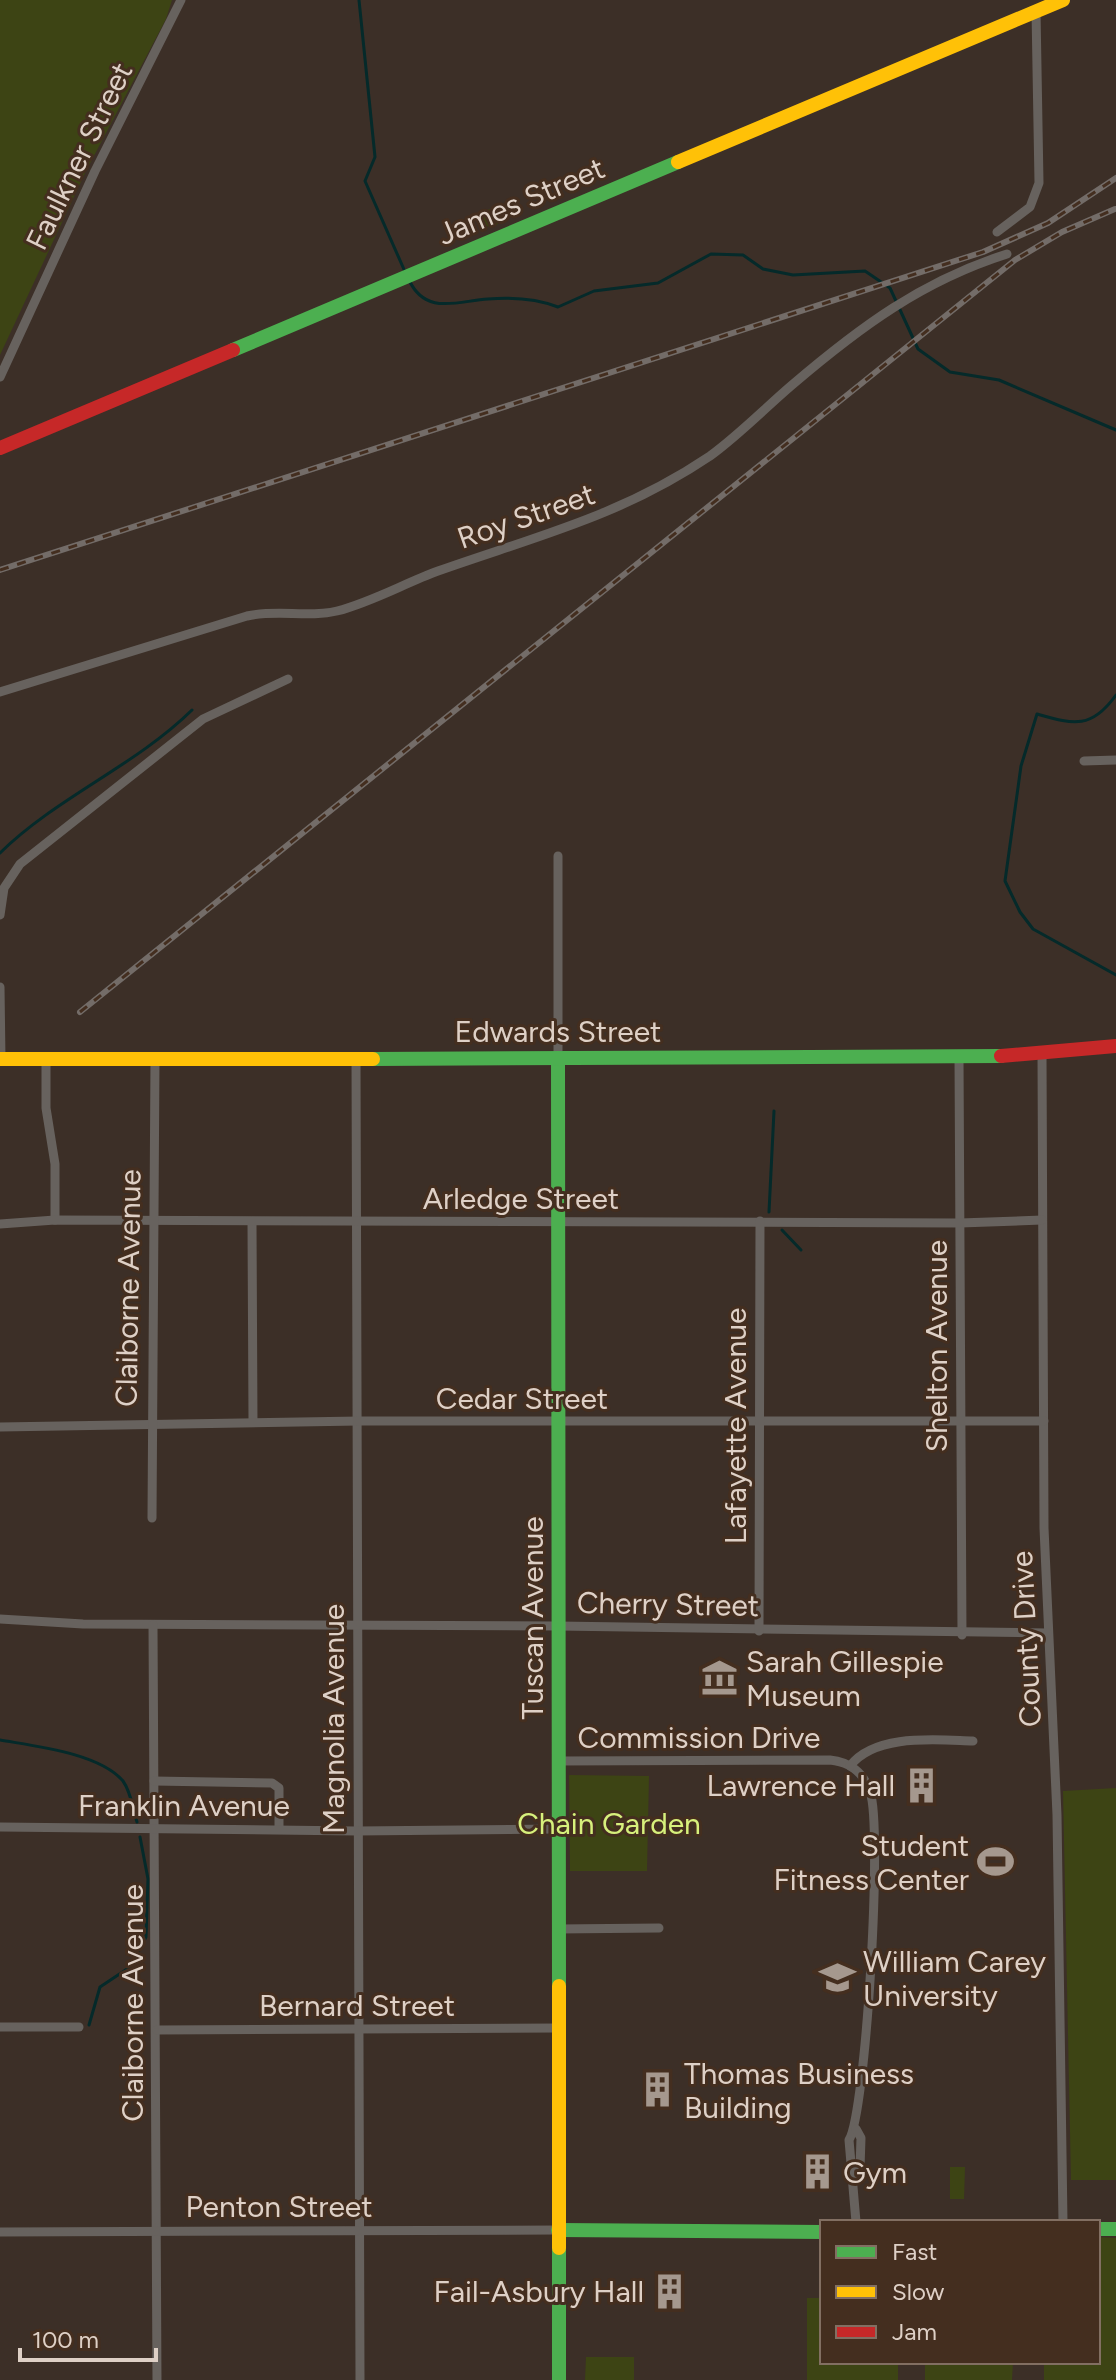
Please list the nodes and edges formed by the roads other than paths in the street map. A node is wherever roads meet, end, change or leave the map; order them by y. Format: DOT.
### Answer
graph roads {
  1 [pos="181,0"];
  2 [pos="1063,0"];
  3 [pos="1036,11"];
  4 [pos="997,232"];
  5 [pos="1007,254"];
  6 [pos="0,377"];
  7 [pos="0,448"];
  8 [pos="288,679"];
  9 [pos="0,692"];
  10 [pos="1116,760"];
  11 [pos="1084,761"];
  12 [pos="558,856"];
  13 [pos="0,915"];
  14 [pos="0,987"];
  15 [pos="1116,1046"];
  16 [pos="1042,1054"];
  17 [pos="959,1057"];
  18 [pos="356,1058"];
  19 [pos="558,1058"];
  20 [pos="0,1059"];
  21 [pos="46,1059"];
  22 [pos="155,1059"];
  23 [pos="55,1220"];
  24 [pos="1042,1220"];
  25 [pos="760,1221"];
  26 [pos="153,1222"];
  27 [pos="558,1222"];
  28 [pos="252,1223"];
  29 [pos="357,1223"];
  30 [pos="960,1223"];
  31 [pos="0,1224"];
  32 [pos="961,1420"];
  33 [pos="359,1421"];
  34 [pos="759,1421"];
  35 [pos="1044,1421"];
  36 [pos="253,1422"];
  37 [pos="558,1423"];
  38 [pos="151,1424"];
  39 [pos="0,1427"];
  40 [pos="152,1518"];
  41 [pos="0,1619"];
  42 [pos="153,1625"];
  43 [pos="356,1626"];
  44 [pos="558,1626"];
  45 [pos="759,1631"];
  46 [pos="1047,1633"];
  47 [pos="962,1635"];
  48 [pos="973,1741"];
  49 [pos="558,1761"];
  50 [pos="850,1766"];
  51 [pos="154,1781"];
  52 [pos="0,1827"];
  53 [pos="279,1829"];
  54 [pos="559,1829"];
  55 [pos="155,1830"];
  56 [pos="357,1831"];
  57 [pos="659,1928"];
  58 [pos="558,1929"];
  59 [pos="0,2027"];
  60 [pos="79,2027"];
  61 [pos="558,2028"];
  62 [pos="359,2029"];
  63 [pos="157,2030"];
  64 [pos="856,2220"];
  65 [pos="1063,2220"];
  66 [pos="157,2229"];
  67 [pos="558,2230"];
  68 [pos="359,2231"];
  69 [pos="0,2232"];
  70 [pos="820,2232"];
  71 [pos="157,2380"];
  72 [pos="360,2380"];
  73 [pos="559,2380"];
  1 -- 6 [label="street, Faulkner Street"];
  2 -- 3 [label="main road, James Street"];
  3 -- 4 [label="street"];
  3 -- 7 [label="main road, James Street"];
  5 -- 9 [label="street, Roy Street"];
  8 -- 13 [label="street"];
  10 -- 11 [label="street"];
  12 -- 19 [label="street, Tuscan Avenue"];
  14 -- 20 [label="street"];
  15 -- 16 [label="main road, Edwards Street"];
  16 -- 17 [label="main road, Edwards Street"];
  16 -- 24 [label="street, County Drive"];
  17 -- 19 [label="main road, Edwards Street"];
  17 -- 30 [label="street, Shelton Avenue"];
  18 -- 19 [label="main road, Edwards Street"];
  18 -- 22 [label="main road, Edwards Street"];
  18 -- 29 [label="street, Magnolia Avenue"];
  19 -- 27 [label="main road, Tuscan Avenue"];
  20 -- 21 [label="main road, Edwards Street"];
  21 -- 22 [label="main road, Edwards Street"];
  21 -- 23 [label="street"];
  22 -- 26 [label="street, Claiborne Avenue"];
  23 -- 26 [label="street, Arledge Street"];
  23 -- 31 [label="street, Arledge Street"];
  24 -- 30 [label="street, Arledge Street"];
  24 -- 35 [label="street, County Drive"];
  25 -- 27 [label="street, Arledge Street"];
  25 -- 30 [label="street, Arledge Street"];
  25 -- 34 [label="street, Lafayette Avenue"];
  26 -- 28 [label="street, Arledge Street"];
  26 -- 38 [label="street, Claiborne Avenue"];
  27 -- 29 [label="street, Arledge Street"];
  27 -- 37 [label="main road, Tuscan Avenue"];
  28 -- 29 [label="street, Arledge Street"];
  28 -- 36 [label="street"];
  29 -- 33 [label="street, Magnolia Avenue"];
  30 -- 32 [label="street, Shelton Avenue"];
  32 -- 34 [label="street, Cedar Street"];
  32 -- 35 [label="street, Cedar Street"];
  32 -- 47 [label="street, Shelton Avenue"];
  33 -- 36 [label="street, Cedar Street"];
  33 -- 37 [label="street, Cedar Street"];
  33 -- 43 [label="street, Magnolia Avenue"];
  34 -- 37 [label="street, Cedar Street"];
  34 -- 45 [label="street, Lafayette Avenue"];
  35 -- 46 [label="street, County Drive"];
  36 -- 38 [label="street, Cedar Street"];
  37 -- 44 [label="main road, Tuscan Avenue"];
  38 -- 39 [label="street, Cedar Street"];
  38 -- 40 [label="street, Claiborne Avenue"];
  41 -- 42 [label="street, Cherry Street"];
  42 -- 43 [label="street, Cherry Street"];
  42 -- 51 [label="street, Claiborne Avenue"];
  43 -- 44 [label="street, Cherry Street"];
  43 -- 56 [label="street, Magnolia Avenue"];
  44 -- 45 [label="street, Cherry Street"];
  44 -- 49 [label="main road, Tuscan Avenue"];
  45 -- 47 [label="street, Cherry Street"];
  46 -- 47 [label="street, Cherry Street"];
  46 -- 65 [label="street, County Drive"];
  48 -- 50 [label="street"];
  49 -- 50 [label="street, Commission Drive"];
  49 -- 54 [label="main road, Tuscan Avenue"];
  50 -- 64 [label="street, Commission Drive"];
  51 -- 53 [label="street"];
  51 -- 55 [label="street, Claiborne Avenue"];
  52 -- 55 [label="street, Franklin Avenue"];
  53 -- 55 [label="street, Franklin Avenue"];
  53 -- 56 [label="street, Franklin Avenue"];
  54 -- 56 [label="street, Franklin Avenue"];
  54 -- 58 [label="main road, Tuscan Avenue"];
  55 -- 63 [label="street, Claiborne Avenue"];
  56 -- 62 [label="street, Magnolia Avenue"];
  57 -- 58 [label="street"];
  58 -- 61 [label="main road, Tuscan Avenue"];
  59 -- 60 [label="street"];
  61 -- 62 [label="street, Bernard Street"];
  61 -- 67 [label="main road, Tuscan Avenue"];
  62 -- 63 [label="street, Bernard Street"];
  62 -- 68 [label="street, Magnolia Avenue"];
  63 -- 66 [label="street, Claiborne Avenue"];
  66 -- 68 [label="street, Penton Street"];
  66 -- 69 [label="street, Penton Street"];
  66 -- 71 [label="street, Claiborne Avenue"];
  67 -- 68 [label="street, Penton Street"];
  67 -- 70 [label="main road"];
  67 -- 73 [label="main road, Tuscan Avenue"];
  68 -- 72 [label="street, Magnolia Avenue"];
}
